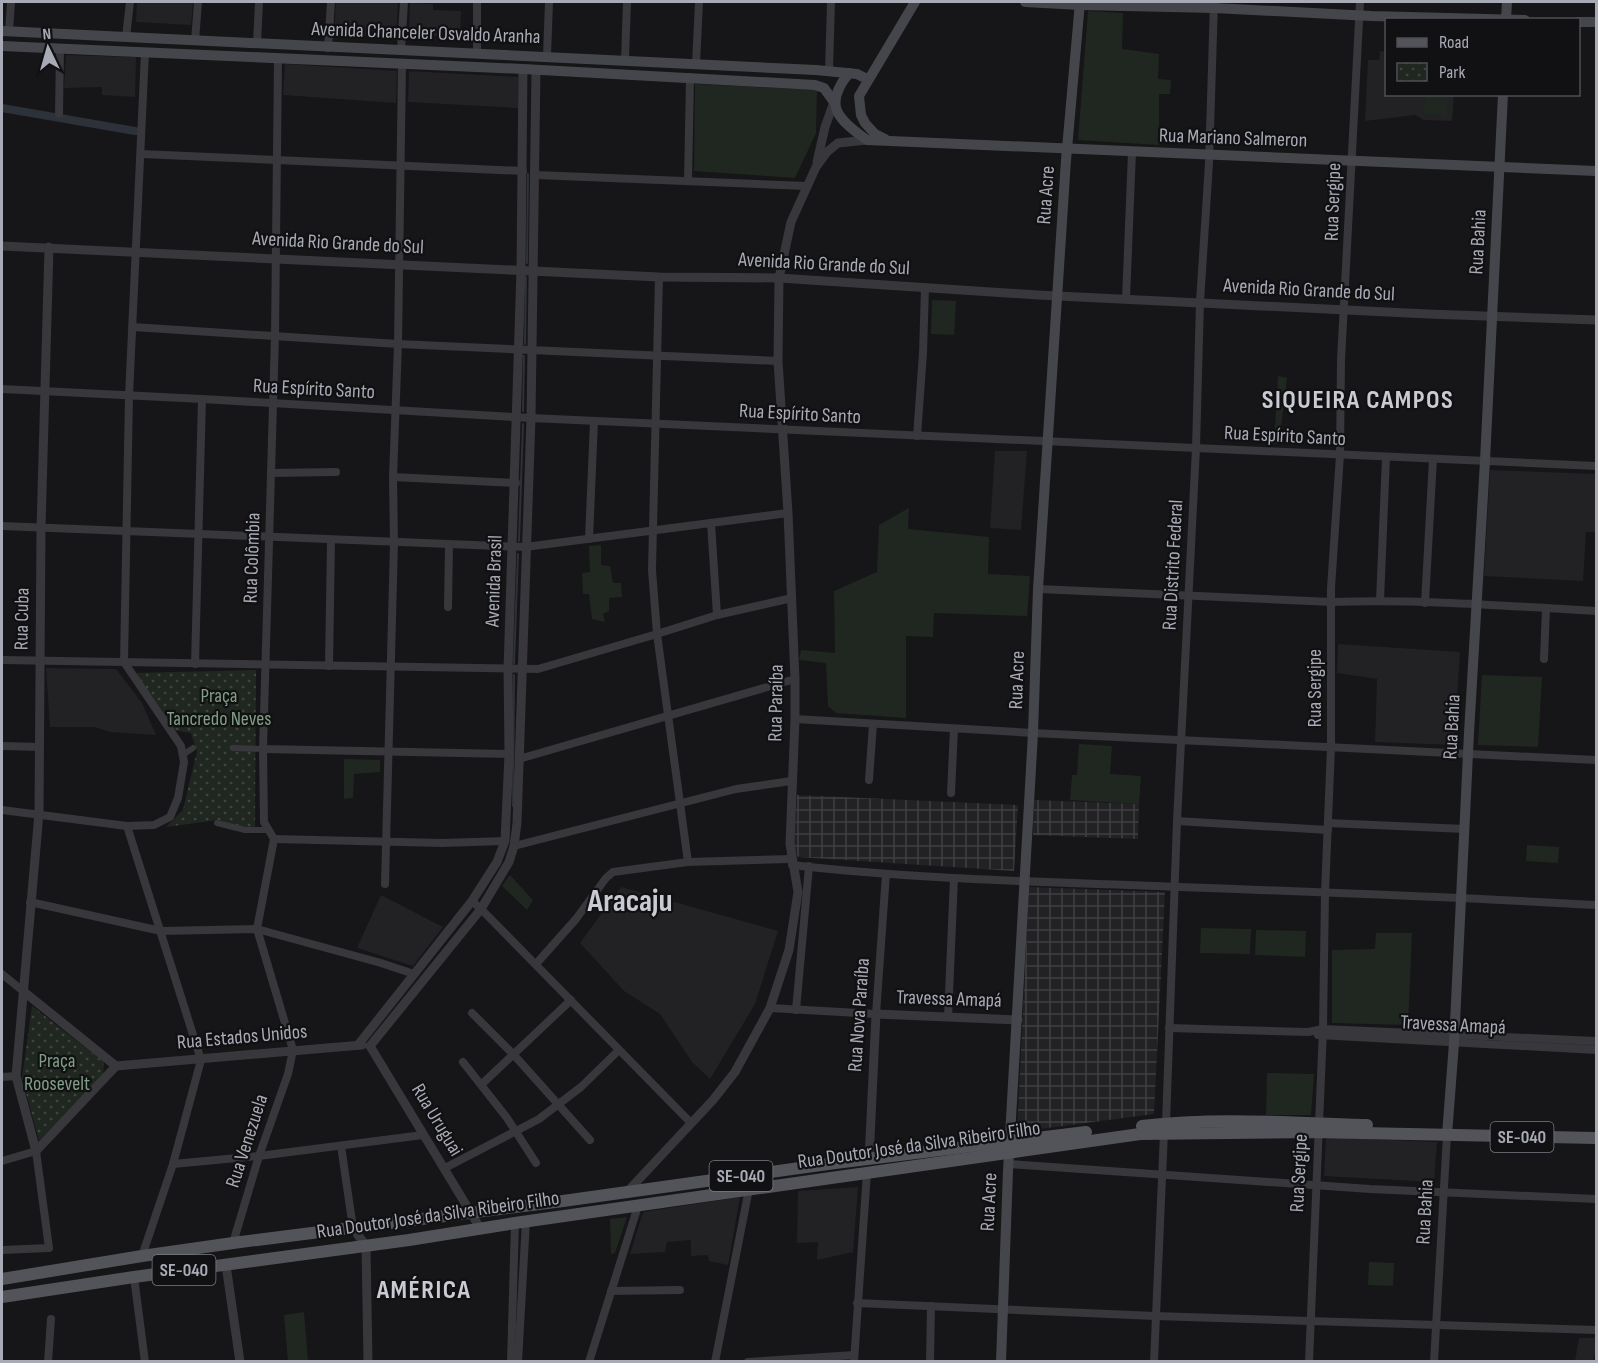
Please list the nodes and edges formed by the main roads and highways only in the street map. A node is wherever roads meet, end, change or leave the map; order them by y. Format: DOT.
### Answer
graph roads {
  1 [pos="915,2"];
  2 [pos="1025,2"];
  3 [pos="1507,2"];
  4 [pos="1080,3"];
  5 [pos="1214,5"];
  6 [pos="1457,18"];
  7 [pos="1506,18"];
  8 [pos="1580,22"];
  9 [pos="1596,22"];
  10 [pos="5,32"];
  11 [pos="2,46"];
  12 [pos="849,73"];
  13 [pos="867,79"];
  14 [pos="1503,96"];
  15 [pos="834,102"];
  16 [pos="867,140"];
  17 [pos="887,140"];
  18 [pos="1067,149"];
  19 [pos="1500,167"];
  20 [pos="1596,171"];
  21 [pos="1447,1131"];
  22 [pos="1596,1131"];
  23 [pos="1596,1138"];
  24 [pos="1010,1152"];
  25 [pos="2,1279"];
  26 [pos="2,1297"];
  27 [pos="1001,1362"];
  1 -- 13 [label="main road"];
  2 -- 4 [label="main road"];
  3 -- 7 [label="main road"];
  4 -- 5 [label="main road"];
  4 -- 18 [label="main road, Rua Acre"];
  5 -- 6 [label="main road"];
  8 -- 9 [label="main road"];
  10 -- 12 [label="main road, Avenida Chanceler Osvaldo Aranha"];
  11 -- 15 [label="main road, Avenida Chanceler Osvaldo Aranha"];
  12 -- 13 [label="main road, Avenida Chanceler Osvaldo Aranha"];
  12 -- 15 [label="main road"];
  13 -- 17 [label="main road"];
  14 -- 19 [label="main road, Rua Bahia"];
  15 -- 16 [label="main road, Avenida Chanceler Osvaldo Aranha"];
  16 -- 17 [label="main road, Rua Mariano Salmeron"];
  17 -- 18 [label="main road, Rua Mariano Salmeron"];
  18 -- 19 [label="main road, Rua Mariano Salmeron"];
  18 -- 24 [label="main road, Rua Acre"];
  19 -- 20 [label="main road, Rua Mariano Salmeron"];
  19 -- 21 [label="main road, Rua Bahia"];
  21 -- 22 [label="main road, Rua Doutor José da Silva Ribeiro Filho / SE-040"];
  21 -- 23 [label="main road, Rua Doutor José da Silva Ribeiro Filho / SE-040"];
  21 -- 24 [label="main road, Rua Doutor José da Silva Ribeiro Filho / SE-040"];
  24 -- 25 [label="main road, Rua Doutor José da Silva Ribeiro Filho / SE-040"];
  24 -- 26 [label="main road, Rua Doutor José da Silva Ribeiro Filho / SE-040"];
  24 -- 27 [label="main road, Rua Acre"];
}
